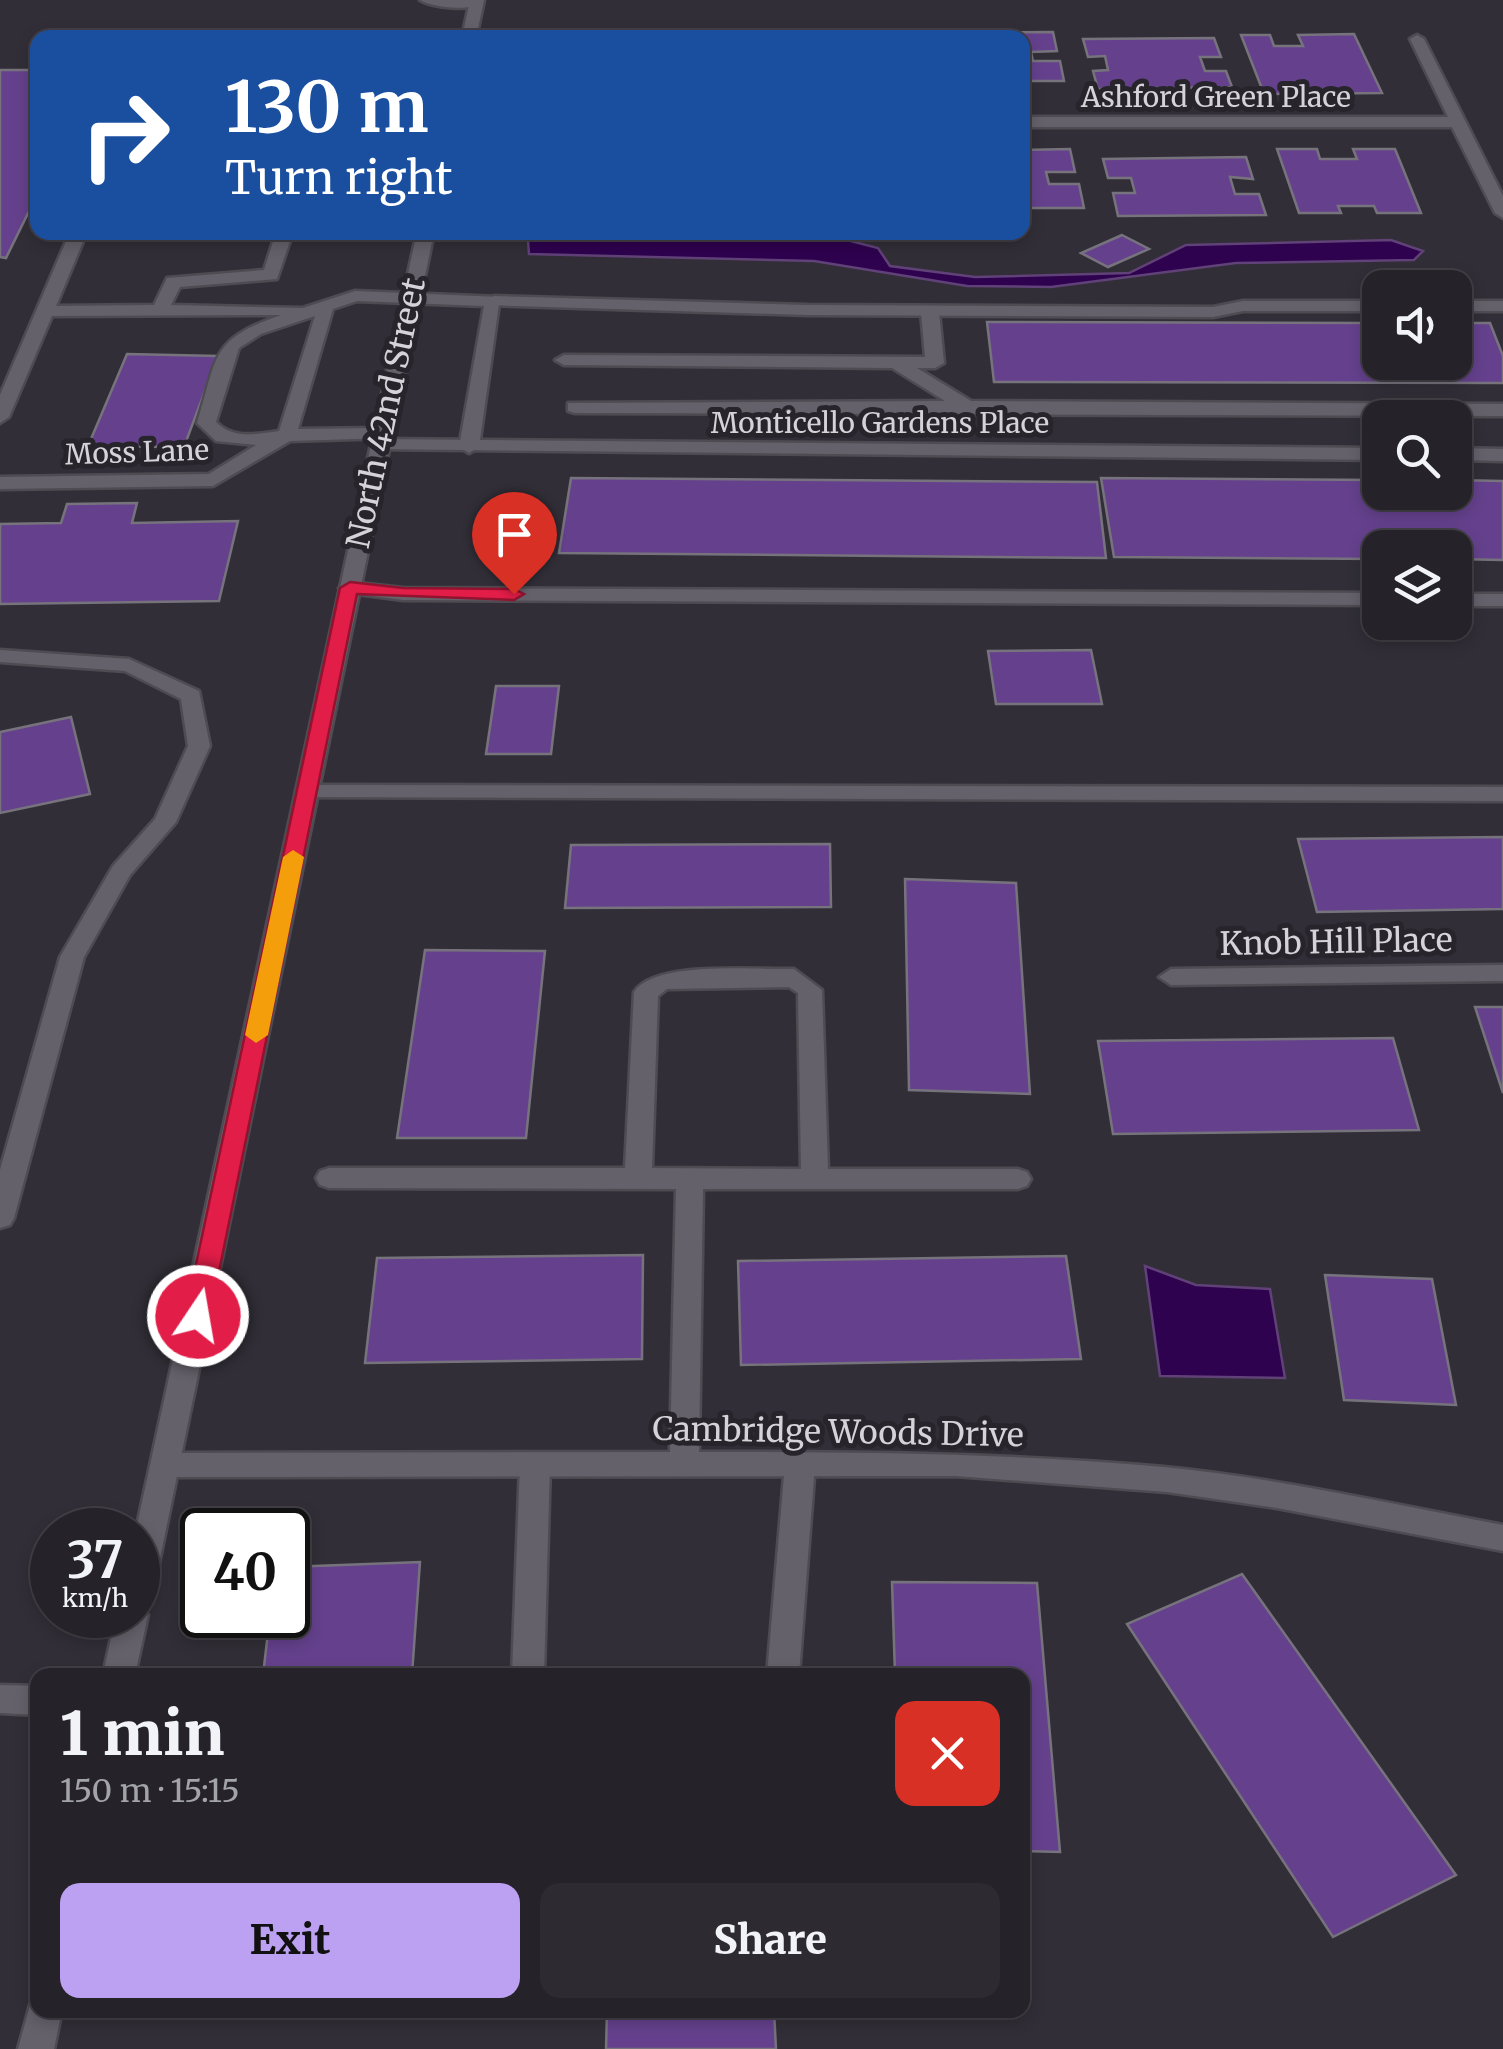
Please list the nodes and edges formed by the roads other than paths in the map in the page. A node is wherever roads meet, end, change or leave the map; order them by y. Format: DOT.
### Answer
graph roads {
  1 [pos="428,0"];
  2 [pos="477,2"];
  3 [pos="471,30"];
  4 [pos="1417,39"];
  5 [pos="1030,122"];
  6 [pos="1460,122"];
  7 [pos="1503,212"];
  8 [pos="77,240"];
  9 [pos="282,240"];
  10 [pos="424,240"];
  11 [pos="410,300"];
  12 [pos="494,301"];
  13 [pos="1362,306"];
  14 [pos="1472,306"];
  15 [pos="1503,306"];
  16 [pos="160,310"];
  17 [pos="325,310"];
  18 [pos="46,311"];
  19 [pos="930,312"];
  20 [pos="564,360"];
  21 [pos="896,362"];
  22 [pos="575,406"];
  23 [pos="967,407"];
  24 [pos="1503,410"];
  25 [pos="0,417"];
  26 [pos="286,435"];
  27 [pos="381,440"];
  28 [pos="468,447"];
  29 [pos="1362,454"];
  30 [pos="1472,454"];
  31 [pos="1503,455"];
  32 [pos="0,483"];
  33 [pos="350,588"];
  34 [pos="1472,600"];
  35 [pos="1503,600"];
  36 [pos="1362,603"];
  37 [pos="0,656"];
  38 [pos="307,792"];
  39 [pos="1503,794"];
  40 [pos="1503,972"];
  41 [pos="1171,977"];
  42 [pos="328,1178"];
  43 [pos="638,1178"];
  44 [pos="690,1178"];
  45 [pos="814,1179"];
  46 [pos="1018,1179"];
  47 [pos="0,1218"];
  48 [pos="684,1464"];
  49 [pos="800,1464"];
  50 [pos="166,1465"];
  51 [pos="535,1465"];
  52 [pos="157,1508"];
  53 [pos="1503,1538"];
  54 [pos="127,1638"];
  55 [pos="121,1668"];
  56 [pos="528,1668"];
  57 [pos="784,1668"];
  58 [pos="0,1699"];
  59 [pos="30,1701"];
  60 [pos="42,2018"];
  61 [pos="36,2049"];
  1 -- 2 [label="street"];
  2 -- 3 [label="street"];
  4 -- 6 [label="street"];
  5 -- 6 [label="street, Ashford Green Place"];
  6 -- 7 [label="street"];
  8 -- 18 [label="street"];
  9 -- 16 [label="street"];
  10 -- 11 [label="street, North 42nd Street"];
  11 -- 12 [label="street"];
  11 -- 17 [label="street"];
  11 -- 27 [label="street, North 42nd Street"];
  12 -- 19 [label="street"];
  12 -- 28 [label="street"];
  13 -- 19 [label="street"];
  14 -- 15 [label="street"];
  16 -- 17 [label="street"];
  16 -- 18 [label="street"];
  17 -- 26 [label="street"];
  17 -- 26 [label="street"];
  18 -- 25 [label="street"];
  19 -- 21 [label="street"];
  20 -- 21 [label="street"];
  21 -- 23 [label="street"];
  22 -- 23 [label="street"];
  23 -- 24 [label="street"];
  26 -- 27 [label="street"];
  26 -- 32 [label="street, Moss Lane"];
  27 -- 28 [label="street, Monticello Gardens Place"];
  27 -- 33 [label="street, North 42nd Street"];
  28 -- 29 [label="street, Monticello Gardens Place"];
  30 -- 31 [label="street"];
  33 -- 36 [label="street"];
  33 -- 38 [label="street, North 42nd Street"];
  34 -- 35 [label="street"];
  37 -- 47 [label="street"];
  38 -- 39 [label="street"];
  38 -- 50 [label="street, North 42nd Street"];
  40 -- 41 [label="street, Knob Hill Place"];
  42 -- 43 [label="street"];
  43 -- 44 [label="street"];
  43 -- 45 [label="street"];
  44 -- 45 [label="street"];
  44 -- 48 [label="street"];
  45 -- 46 [label="street"];
  48 -- 49 [label="street, Cambridge Woods Drive"];
  48 -- 51 [label="street, Cambridge Woods Drive"];
  49 -- 53 [label="street, Cambridge Woods Drive"];
  49 -- 57 [label="street"];
  50 -- 51 [label="street, Cambridge Woods Drive"];
  50 -- 52 [label="street, North 42nd Street"];
  51 -- 56 [label="street"];
  54 -- 55 [label="street"];
  58 -- 59 [label="street"];
  60 -- 61 [label="street"];
}
